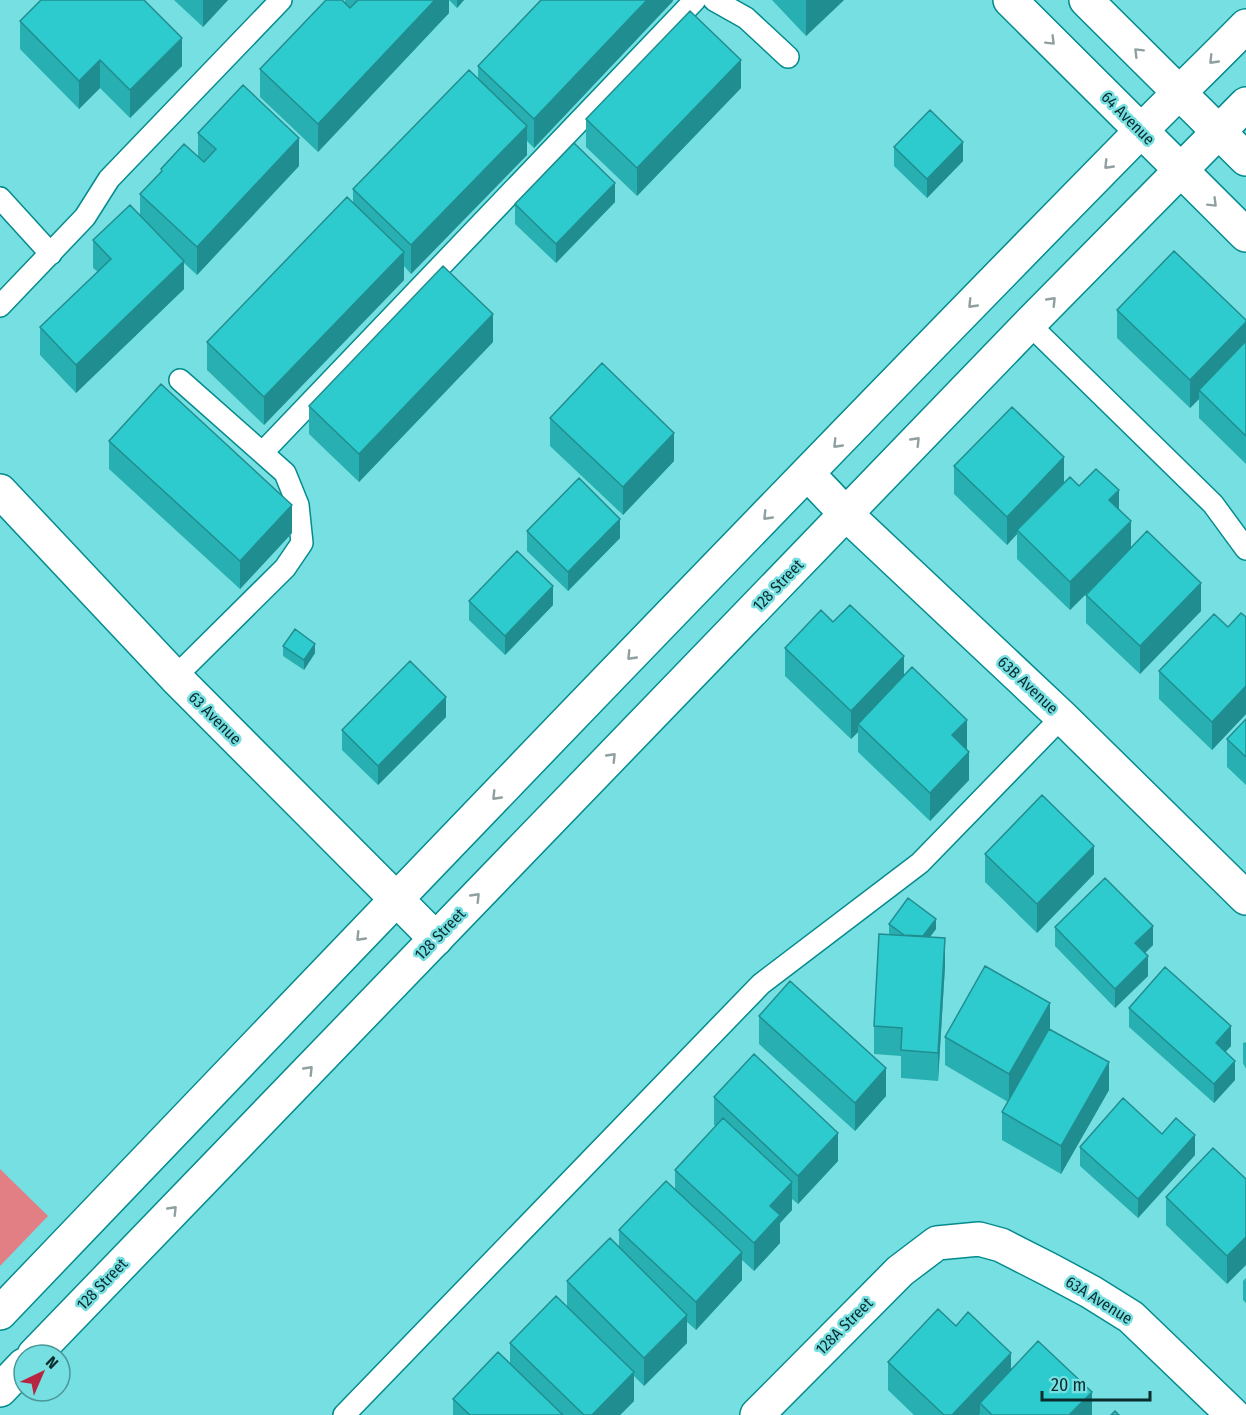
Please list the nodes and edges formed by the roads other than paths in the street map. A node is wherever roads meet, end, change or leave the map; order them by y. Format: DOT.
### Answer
graph roads {
  1 [pos="281,0"];
  2 [pos="695,0"];
  3 [pos="714,0"];
  4 [pos="1010,0"];
  5 [pos="1086,0"];
  6 [pos="1246,26"];
  7 [pos="788,57"];
  8 [pos="1179,93"];
  9 [pos="1246,104"];
  10 [pos="1141,131"];
  11 [pos="1218,132"];
  12 [pos="1246,159"];
  13 [pos="1180,170"];
  14 [pos="0,198"];
  15 [pos="1246,235"];
  16 [pos="51,254"];
  17 [pos="0,306"];
  18 [pos="1029,324"];
  19 [pos="180,380"];
  20 [pos="262,452"];
  21 [pos="808,474"];
  22 [pos="0,491"];
  23 [pos="846,514"];
  24 [pos="1246,549"];
  25 [pos="175,677"];
  26 [pos="1062,717"];
  27 [pos="1246,898"];
  28 [pos="395,900"];
  29 [pos="436,939"];
  30 [pos="937,1243"];
  31 [pos="0,1313"];
  32 [pos="46,1343"];
  33 [pos="12,1378"];
  34 [pos="0,1390"];
  35 [pos="344,1415"];
  36 [pos="756,1415"];
  37 [pos="1233,1415"];
  1 -- 16 [label="lane"];
  2 -- 20 [label="lane"];
  3 -- 7 [label="lane"];
  4 -- 10 [label="main road, 64 Avenue, one-way"];
  8 -- 5 [label="main road, one-way"];
  6 -- 8 [label="main road, one-way"];
  8 -- 10 [label="main road"];
  8 -- 11 [label="main road"];
  9 -- 11 [label="main road"];
  10 -- 13 [label="main road, 64 Avenue"];
  10 -- 21 [label="main road, one-way"];
  11 -- 12 [label="main road"];
  11 -- 13 [label="main road"];
  13 -- 15 [label="main road, 64 Avenue, one-way"];
  18 -- 13 [label="main road, 128 Street, one-way"];
  14 -- 16 [label="lane"];
  16 -- 17 [label="lane"];
  23 -- 18 [label="main road, 128 Street, one-way"];
  18 -- 24 [label="lane"];
  19 -- 20 [label="lane"];
  20 -- 25 [label="lane"];
  21 -- 23 [label="main road, 63B Avenue"];
  21 -- 28 [label="main road, one-way"];
  22 -- 25 [label="main road, 63 Avenue"];
  23 -- 26 [label="main road, 63B Avenue"];
  29 -- 23 [label="main road, 128 Street, one-way"];
  25 -- 28 [label="main road, 63 Avenue"];
  26 -- 27 [label="main road, 63B Avenue"];
  26 -- 35 [label="lane"];
  28 -- 29 [label="main road, 63 Avenue"];
  28 -- 31 [label="main road, one-way"];
  32 -- 29 [label="main road, 128 Street, one-way"];
  30 -- 36 [label="main road, 128A Street"];
  30 -- 37 [label="main road, 63A Avenue"];
  33 -- 34 [label="main road"];
}
